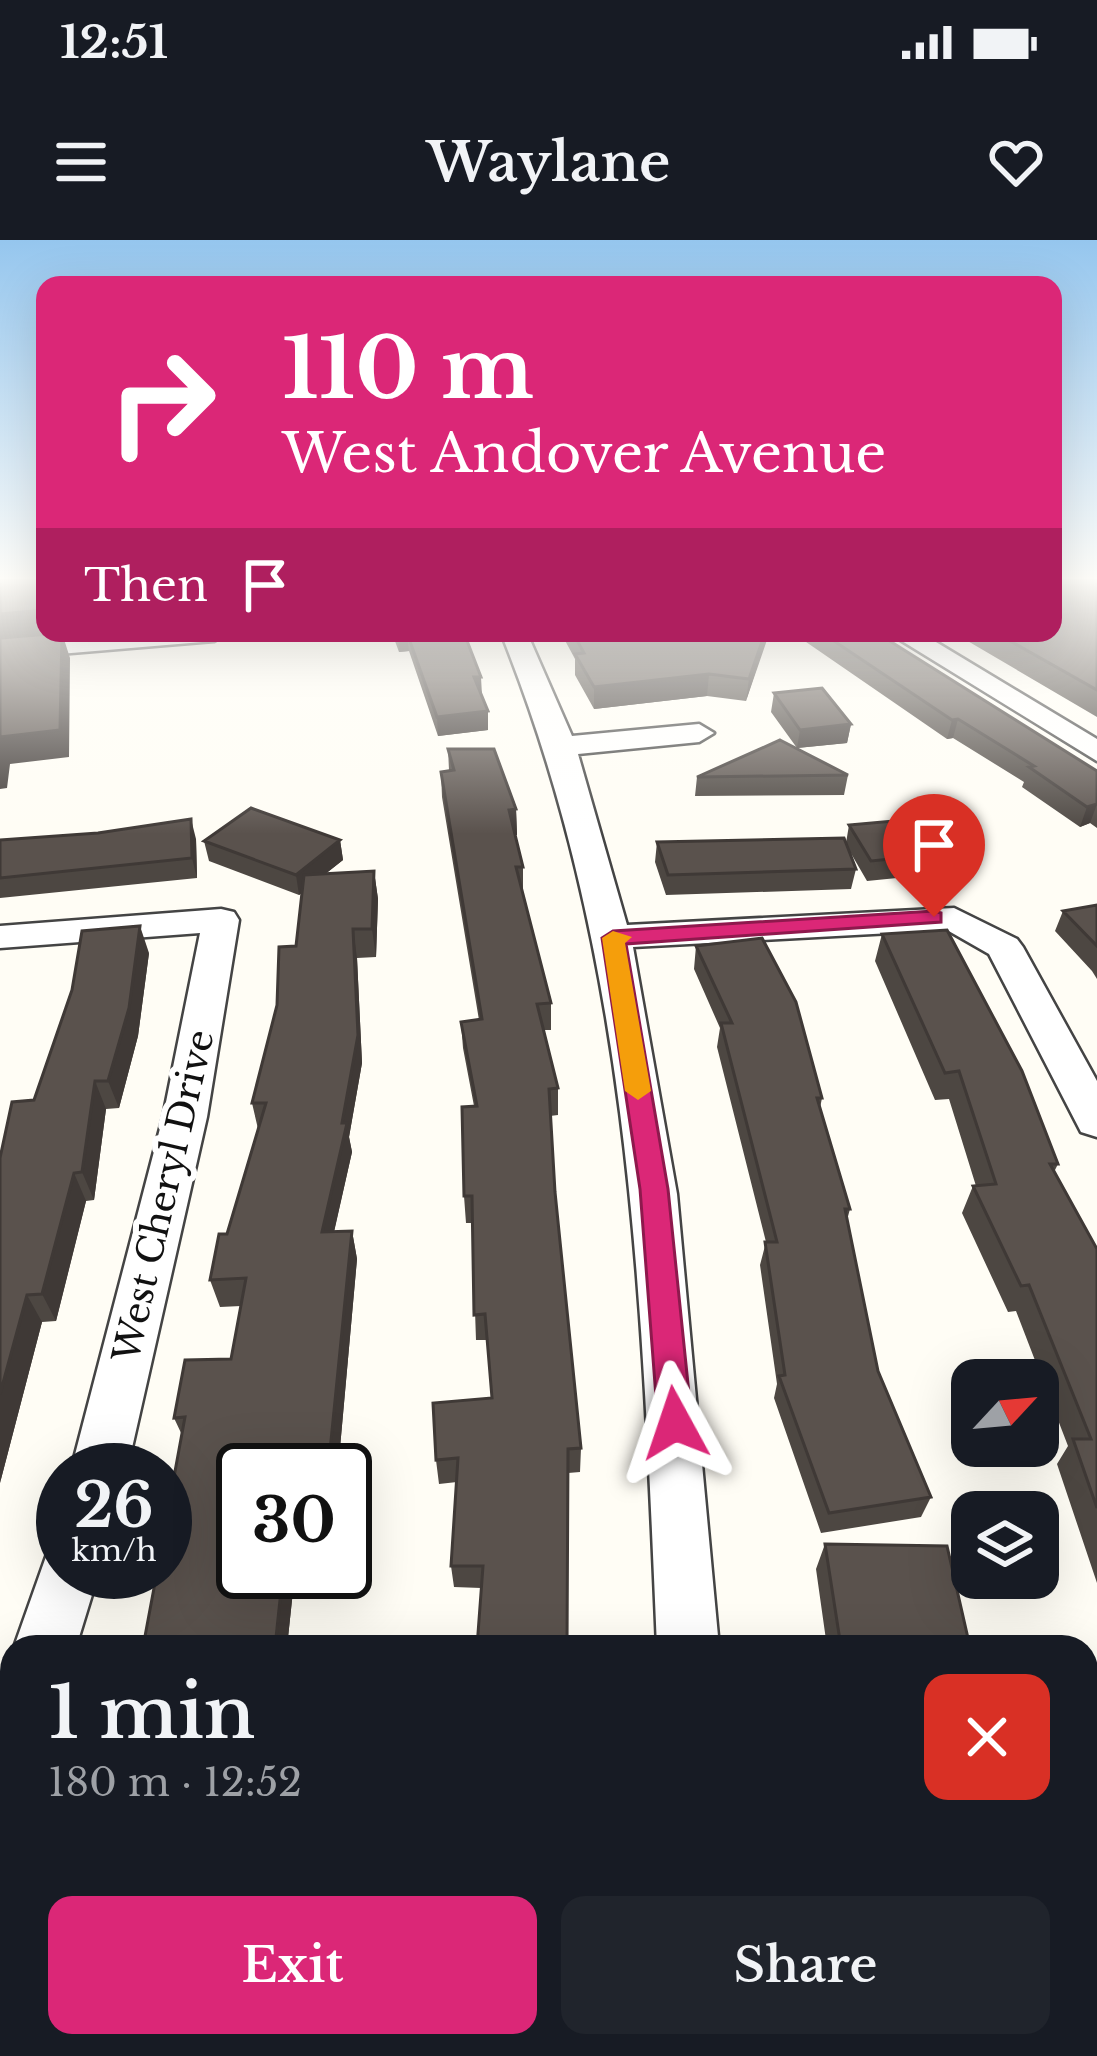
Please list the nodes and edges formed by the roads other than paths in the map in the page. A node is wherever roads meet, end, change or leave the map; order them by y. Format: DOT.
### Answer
graph roads {
  1 [pos="527,665"];
  2 [pos="954,665"];
  3 [pos="698,733"];
  4 [pos="561,746"];
  5 [pos="1097,752"];
  6 [pos="0,938"];
  7 [pos="613,938"];
  8 [pos="1097,1121"];
  9 [pos="107,1443"];
  10 [pos="60,1599"];
  11 [pos="49,1635"];
  12 [pos="687,1635"];
  1 -- 4 [label="street"];
  2 -- 5 [label="street"];
  3 -- 4 [label="street"];
  4 -- 7 [label="street"];
  6 -- 9 [label="street, West Cheryl Drive"];
  7 -- 8 [label="street"];
  7 -- 12 [label="street"];
  10 -- 11 [label="street"];
}
